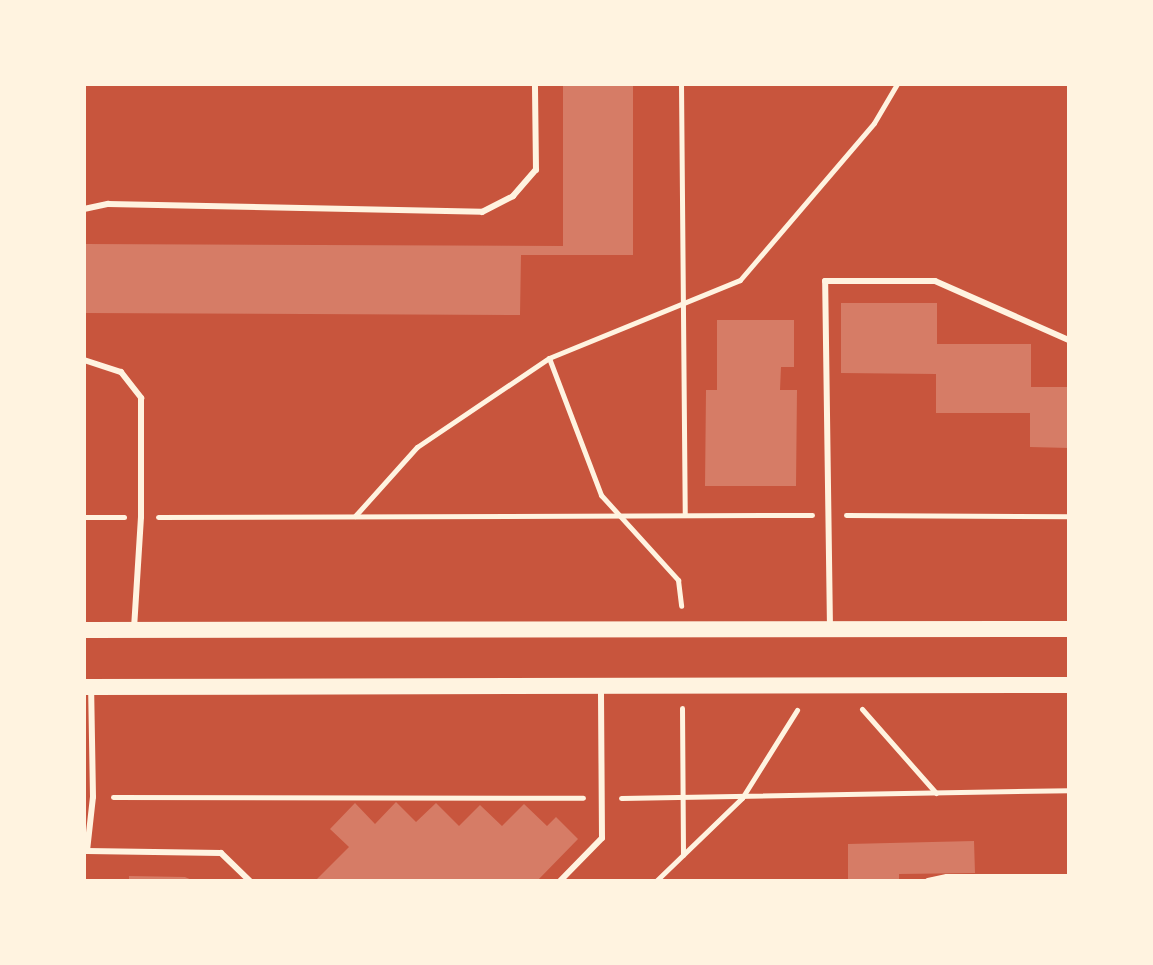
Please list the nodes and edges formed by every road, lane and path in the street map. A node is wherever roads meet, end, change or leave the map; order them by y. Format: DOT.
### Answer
graph roads {
  1 [pos="535,84"];
  2 [pos="681,84"];
  3 [pos="897,84"];
  4 [pos="84,209"];
  5 [pos="684,305"];
  6 [pos="1069,340"];
  7 [pos="549,358"];
  8 [pos="84,360"];
  9 [pos="618,515"];
  10 [pos="685,515"];
  11 [pos="828,515"];
  12 [pos="355,516"];
  13 [pos="1069,516"];
  14 [pos="84,517"];
  15 [pos="141,517"];
  16 [pos="134,629"];
  17 [pos="682,629"];
  18 [pos="830,629"];
  19 [pos="1069,629"];
  20 [pos="84,630"];
  21 [pos="601,684"];
  22 [pos="683,684"];
  23 [pos="1069,685"];
  24 [pos="87,687"];
  25 [pos="856,702"];
  26 [pos="809,706"];
  27 [pos="1069,790"];
  28 [pos="936,793"];
  29 [pos="93,797"];
  30 [pos="604,798"];
  31 [pos="684,798"];
  32 [pos="742,798"];
  33 [pos="86,851"];
  34 [pos="683,855"];
  35 [pos="1069,877"];
  36 [pos="250,881"];
  37 [pos="560,881"];
  38 [pos="656,881"];
  39 [pos="928,881"];
  1 -- 4 [label="lane"];
  2 -- 5 [label="path"];
  3 -- 5 [label="path"];
  5 -- 7 [label="path"];
  5 -- 10 [label="path"];
  6 -- 11 [label="lane"];
  7 -- 9 [label="path"];
  7 -- 12 [label="path"];
  8 -- 15 [label="lane"];
  9 -- 10 [label="path"];
  9 -- 12 [label="path"];
  9 -- 17 [label="path"];
  10 -- 11 [label="path"];
  11 -- 13 [label="path"];
  11 -- 18 [label="lane"];
  12 -- 15 [label="path"];
  14 -- 15 [label="path"];
  15 -- 16 [label="lane"];
  16 -- 17 [label="main road"];
  16 -- 20 [label="main road"];
  17 -- 18 [label="main road"];
  18 -- 19 [label="main road"];
  21 -- 22 [label="main road"];
  21 -- 24 [label="main road"];
  21 -- 30 [label="lane"];
  22 -- 23 [label="main road"];
  22 -- 31 [label="path"];
  24 -- 29 [label="lane"];
  25 -- 28 [label="path"];
  26 -- 32 [label="path"];
  27 -- 28 [label="path"];
  28 -- 32 [label="path"];
  29 -- 30 [label="path"];
  29 -- 33 [label="lane"];
  30 -- 31 [label="path"];
  30 -- 37 [label="lane"];
  31 -- 32 [label="path"];
  31 -- 34 [label="path"];
  32 -- 34 [label="path"];
  33 -- 36 [label="lane"];
  34 -- 38 [label="path"];
  35 -- 39 [label="lane"];
}
